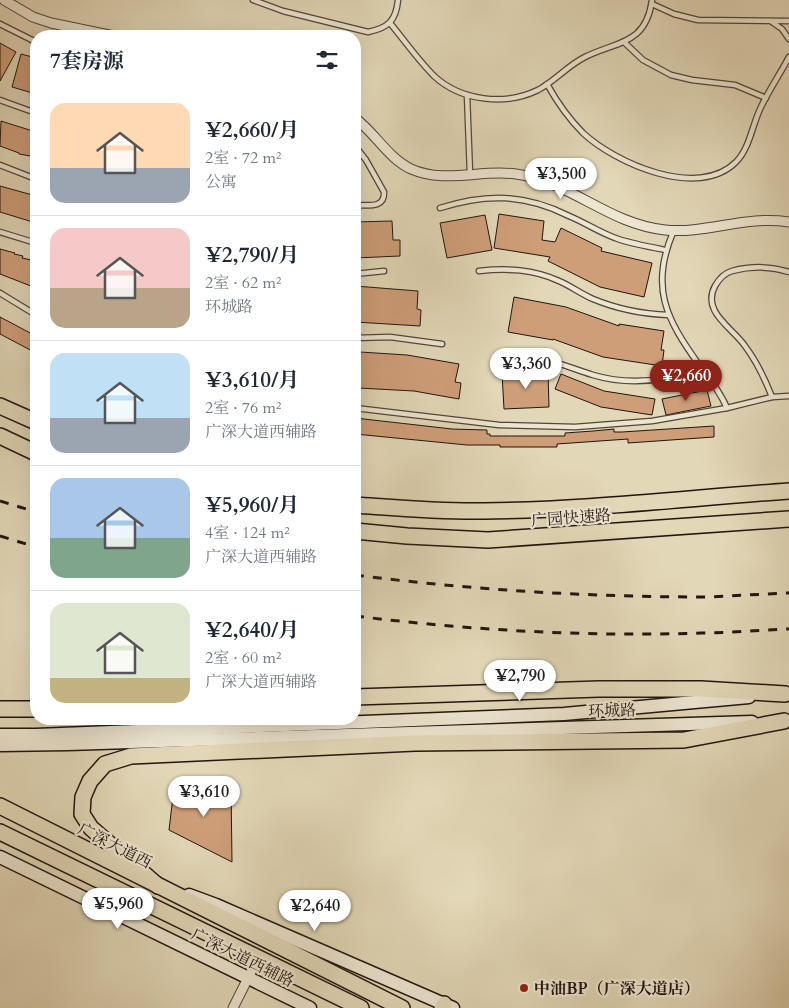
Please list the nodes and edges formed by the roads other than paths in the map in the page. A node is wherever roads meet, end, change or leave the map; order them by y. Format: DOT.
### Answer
graph roads {
  1 [pos="4,0"];
  2 [pos="253,0"];
  3 [pos="398,0"];
  4 [pos="652,2"];
  5 [pos="789,21"];
  6 [pos="771,22"];
  7 [pos="390,23"];
  8 [pos="0,24"];
  9 [pos="85,30"];
  10 [pos="360,30"];
  11 [pos="361,30"];
  12 [pos="30,39"];
  13 [pos="789,39"];
  14 [pos="625,43"];
  15 [pos="789,57"];
  16 [pos="547,84"];
  17 [pos="466,95"];
  18 [pos="766,98"];
  19 [pos="0,100"];
  20 [pos="30,111"];
  21 [pos="361,122"];
  22 [pos="361,154"];
  23 [pos="0,165"];
  24 [pos="470,174"];
  25 [pos="30,177"];
  26 [pos="361,205"];
  27 [pos="440,208"];
  28 [pos="789,222"];
  29 [pos="674,230"];
  30 [pos="0,232"];
  31 [pos="30,241"];
  32 [pos="666,250"];
  33 [pos="384,271"];
  34 [pos="479,271"];
  35 [pos="789,272"];
  36 [pos="361,273"];
  37 [pos="0,293"];
  38 [pos="30,311"];
  39 [pos="669,315"];
  40 [pos="361,338"];
  41 [pos="442,344"];
  42 [pos="508,359"];
  43 [pos="702,368"];
  44 [pos="789,396"];
  45 [pos="772,397"];
  46 [pos="0,406"];
  47 [pos="727,408"];
  48 [pos="361,409"];
  49 [pos="30,419"];
  50 [pos="0,436"];
  51 [pos="30,450"];
  52 [pos="789,491"];
  53 [pos="361,505"];
  54 [pos="789,519"];
  55 [pos="361,532"];
  56 [pos="787,694"];
  57 [pos="361,697"];
  58 [pos="0,709"];
  59 [pos="30,709"];
  60 [pos="787,721"];
  61 [pos="360,725"];
  62 [pos="361,725"];
  63 [pos="256,732"];
  64 [pos="0,735"];
  65 [pos="0,745"];
  66 [pos="0,806"];
  67 [pos="0,832"];
  68 [pos="0,857"];
  69 [pos="158,886"];
  70 [pos="177,894"];
  71 [pos="258,958"];
  72 [pos="248,977"];
  73 [pos="447,1006"];
  74 [pos="233,1008"];
  75 [pos="310,1008"];
  76 [pos="361,1008"];
  77 [pos="402,1008"];
  1 -- 9 [label="street"];
  2 -- 10 [label="lane"];
  3 -- 7 [label="lane"];
  4 -- 6 [label="lane"];
  4 -- 14 [label="lane"];
  5 -- 6 [label="lane"];
  6 -- 13 [label="lane"];
  7 -- 11 [label="lane"];
  7 -- 17 [label="lane"];
  8 -- 12 [label="lane"];
  14 -- 16 [label="lane"];
  14 -- 18 [label="lane"];
  15 -- 18 [label="lane"];
  16 -- 17 [label="lane"];
  16 -- 18 [label="lane"];
  17 -- 24 [label="lane"];
  19 -- 20 [label="lane"];
  21 -- 24 [label="street"];
  22 -- 26 [label="lane"];
  23 -- 25 [label="lane"];
  24 -- 29 [label="street"];
  27 -- 32 [label="lane"];
  28 -- 29 [label="street"];
  29 -- 32 [label="lane"];
  30 -- 31 [label="lane"];
  32 -- 39 [label="lane"];
  33 -- 36 [label="lane"];
  34 -- 39 [label="lane"];
  35 -- 45 [label="lane"];
  37 -- 38 [label="lane"];
  39 -- 43 [label="lane"];
  40 -- 41 [label="lane"];
  42 -- 43 [label="lane"];
  43 -- 47 [label="lane"];
  44 -- 45 [label="lane"];
  45 -- 47 [label="lane"];
  46 -- 49 [label="highway"];
  47 -- 48 [label="lane"];
  50 -- 51 [label="highway"];
  52 -- 53 [label="highway, 广园快速路"];
  54 -- 55 [label="highway, 广园快速路"];
  56 -- 57 [label="highway"];
  56 -- 62 [label="main road, 环城路"];
  58 -- 59 [label="highway"];
  60 -- 63 [label="main road, 环城路"];
  60 -- 69 [label="highway"];
  61 -- 63 [label="main road, 环城路"];
  63 -- 64 [label="main road"];
  63 -- 65 [label="main road"];
  66 -- 69 [label="highway, 广深大道西"];
  67 -- 71 [label="highway"];
  68 -- 72 [label="main road, 广深大道西辅路"];
  69 -- 70 [label="highway, 广深大道西"];
  70 -- 73 [label="main road"];
  70 -- 77 [label="highway, 广深大道西"];
  71 -- 72 [label="street"];
  71 -- 76 [label="highway"];
  72 -- 74 [label="street"];
  72 -- 75 [label="main road, 广深大道西辅路"];
}
